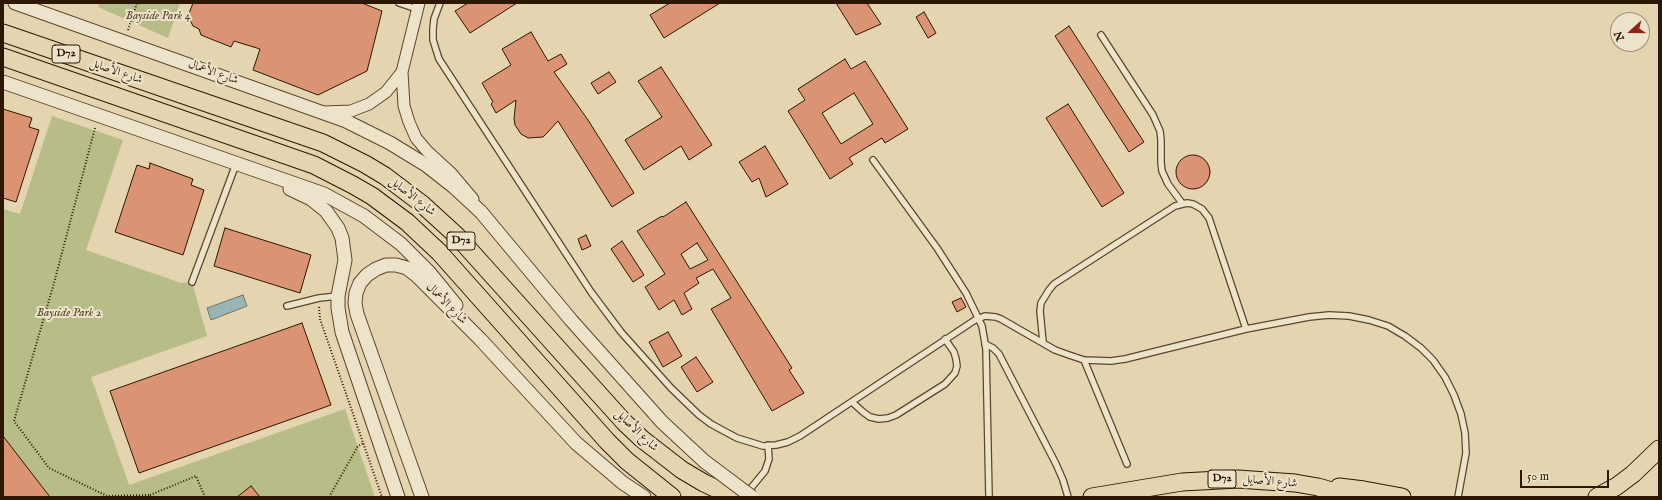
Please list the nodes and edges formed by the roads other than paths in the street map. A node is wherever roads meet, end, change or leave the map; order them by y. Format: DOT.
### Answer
graph roads {
  1 [pos="16,3"];
  2 [pos="400,3"];
  3 [pos="440,3"];
  4 [pos="418,6"];
  5 [pos="3,33"];
  6 [pos="1101,35"];
  7 [pos="3,57"];
  8 [pos="402,72"];
  9 [pos="3,82"];
  10 [pos="323,112"];
  11 [pos="873,160"];
  12 [pos="236,164"];
  13 [pos="259,171"];
  14 [pos="1182,203"];
  15 [pos="481,212"];
  16 [pos="192,282"];
  17 [pos="338,296"];
  18 [pos="287,306"];
  19 [pos="979,318"];
  20 [pos="1246,329"];
  21 [pos="480,339"];
  22 [pos="945,339"];
  23 [pos="1043,342"];
  24 [pos="985,344"];
  25 [pos="1084,360"];
  26 [pos="852,402"];
  27 [pos="768,446"];
  28 [pos="1659,449"];
  29 [pos="1127,464"];
  30 [pos="1318,487"];
  31 [pos="398,497"];
  32 [pos="422,497"];
  33 [pos="644,497"];
  34 [pos="672,497"];
  35 [pos="734,497"];
  36 [pos="744,497"];
  37 [pos="752,497"];
  38 [pos="989,497"];
  39 [pos="1068,497"];
  40 [pos="1092,497"];
  41 [pos="1352,497"];
  42 [pos="1402,497"];
  43 [pos="1458,497"];
  44 [pos="1597,497"];
  1 -- 10 [label="street, شارع الأعمال"];
  2 -- 4 [label="lane"];
  3 -- 27 [label="lane"];
  4 -- 8 [label="street"];
  5 -- 35 [label="main road, شارع الأصايل / D72"];
  6 -- 14 [label="lane"];
  7 -- 34 [label="main road, شارع الأصايل / D72"];
  8 -- 10 [label="street"];
  8 -- 15 [label="street"];
  9 -- 12 [label="street, شارع الأعمال"];
  10 -- 15 [label="street, شارع الأعمال"];
  11 -- 19 [label="lane"];
  12 -- 13 [label="street, شارع الأعمال"];
  12 -- 16 [label="lane"];
  13 -- 17 [label="street, شارع الأعمال"];
  13 -- 21 [label="street, شارع الأعمال"];
  14 -- 20 [label="lane"];
  14 -- 23 [label="lane"];
  15 -- 37 [label="street, شارع الأعمال, bridge"];
  17 -- 18 [label="lane"];
  17 -- 31 [label="street, شارع الأعمال"];
  19 -- 22 [label="lane"];
  19 -- 23 [label="lane"];
  19 -- 24 [label="lane"];
  20 -- 25 [label="lane"];
  20 -- 43 [label="lane"];
  21 -- 32 [label="street, شارع الأعمال"];
  21 -- 33 [label="street"];
  22 -- 26 [label="lane"];
  22 -- 26 [label="lane"];
  23 -- 25 [label="lane"];
  24 -- 38 [label="lane"];
  24 -- 39 [label="lane"];
  25 -- 29 [label="lane"];
  26 -- 27 [label="lane"];
  27 -- 36 [label="lane"];
  28 -- 44 [label="main road"];
  30 -- 40 [label="main road, شارع الأصايل / D72"];
  30 -- 41 [label="main road, شارع الأصايل / D72"];
  30 -- 42 [label="main road"];
}
